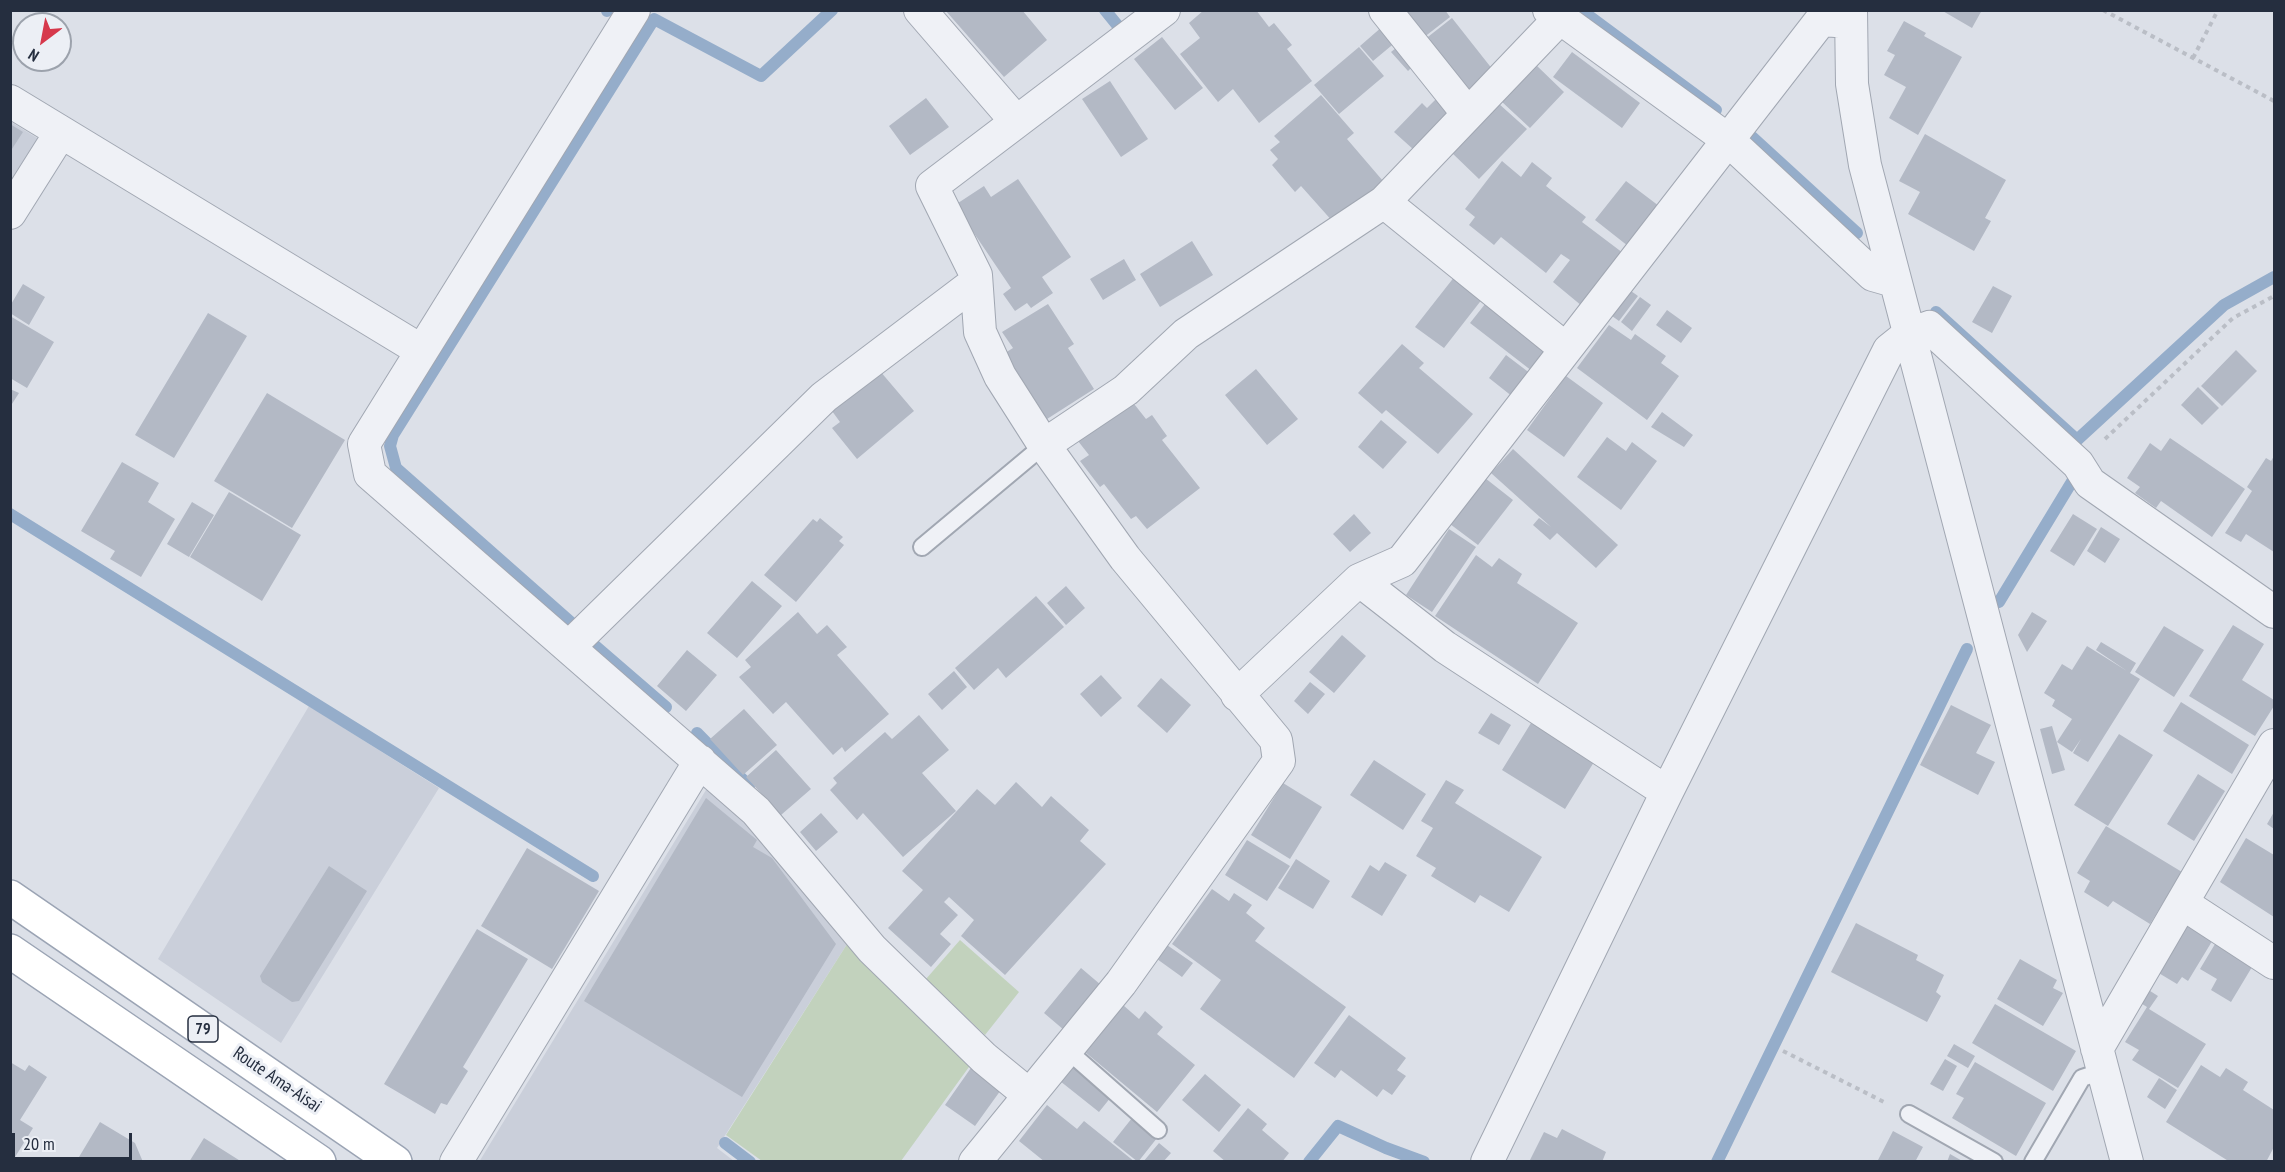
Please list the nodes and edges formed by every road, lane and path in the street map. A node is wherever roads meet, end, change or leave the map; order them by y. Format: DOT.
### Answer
graph roads {
  1 [pos="634,10"];
  2 [pos="920,10"];
  3 [pos="1164,10"];
  4 [pos="1385,10"];
  5 [pos="2103,10"];
  6 [pos="2218,10"];
  7 [pos="1555,14"];
  8 [pos="1851,16"];
  9 [pos="2193,58"];
  10 [pos="10,101"];
  11 [pos="2274,101"];
  12 [pos="1468,114"];
  13 [pos="1015,120"];
  14 [pos="61,132"];
  15 [pos="1727,139"];
  16 [pos="1384,202"];
  17 [pos="10,213"];
  18 [pos="1894,281"];
  19 [pos="976,282"];
  20 [pos="2274,296"];
  21 [pos="1910,334"];
  22 [pos="1566,349"];
  23 [pos="422,351"];
  24 [pos="1044,445"];
  25 [pos="2078,464"];
  26 [pos="922,547"];
  27 [pos="1359,580"];
  28 [pos="2274,612"];
  29 [pos="570,646"];
  30 [pos="1237,694"];
  31 [pos="2274,745"];
  32 [pos="700,761"];
  33 [pos="1667,792"];
  34 [pos="10,897"];
  35 [pos="2182,903"];
  36 [pos="10,951"];
  37 [pos="2274,963"];
  38 [pos="1066,1049"];
  39 [pos="1783,1051"];
  40 [pos="2100,1060"];
  41 [pos="1028,1094"];
  42 [pos="1909,1114"];
  43 [pos="1158,1130"];
  44 [pos="319,1161"];
  45 [pos="396,1161"];
  46 [pos="456,1161"];
  47 [pos="975,1161"];
  48 [pos="1487,1161"];
  49 [pos="1994,1161"];
  50 [pos="2033,1161"];
  51 [pos="2127,1161"];
  1 -- 23 [label="street"];
  2 -- 13 [label="street"];
  3 -- 13 [label="street"];
  4 -- 12 [label="street"];
  5 -- 9 [label="path"];
  6 -- 9 [label="path"];
  7 -- 12 [label="street"];
  7 -- 15 [label="street"];
  8 -- 15 [label="street"];
  8 -- 18 [label="street"];
  9 -- 11 [label="path"];
  10 -- 14 [label="street"];
  12 -- 16 [label="street"];
  13 -- 19 [label="street"];
  14 -- 17 [label="street"];
  14 -- 23 [label="street"];
  15 -- 18 [label="street"];
  15 -- 22 [label="street"];
  16 -- 22 [label="street"];
  16 -- 24 [label="street"];
  18 -- 21 [label="street"];
  19 -- 24 [label="street"];
  19 -- 29 [label="street"];
  20 -- 25 [label="path"];
  21 -- 25 [label="street"];
  21 -- 33 [label="street"];
  21 -- 40 [label="street"];
  22 -- 27 [label="street"];
  23 -- 29 [label="street"];
  24 -- 26 [label="lane"];
  24 -- 30 [label="street"];
  25 -- 28 [label="street"];
  27 -- 30 [label="street"];
  27 -- 33 [label="street"];
  29 -- 32 [label="street"];
  30 -- 38 [label="street"];
  31 -- 35 [label="street"];
  32 -- 41 [label="street"];
  32 -- 46 [label="street"];
  33 -- 48 [label="street"];
  34 -- 45 [label="main road, Route Ama-Aisai / 79"];
  35 -- 37 [label="street"];
  35 -- 40 [label="street"];
  36 -- 44 [label="main road, 79"];
  38 -- 41 [label="street"];
  38 -- 43 [label="lane"];
  39 -- 42 [label="path"];
  40 -- 50 [label="lane"];
  40 -- 51 [label="street"];
  41 -- 47 [label="street"];
  42 -- 49 [label="lane"];
}
